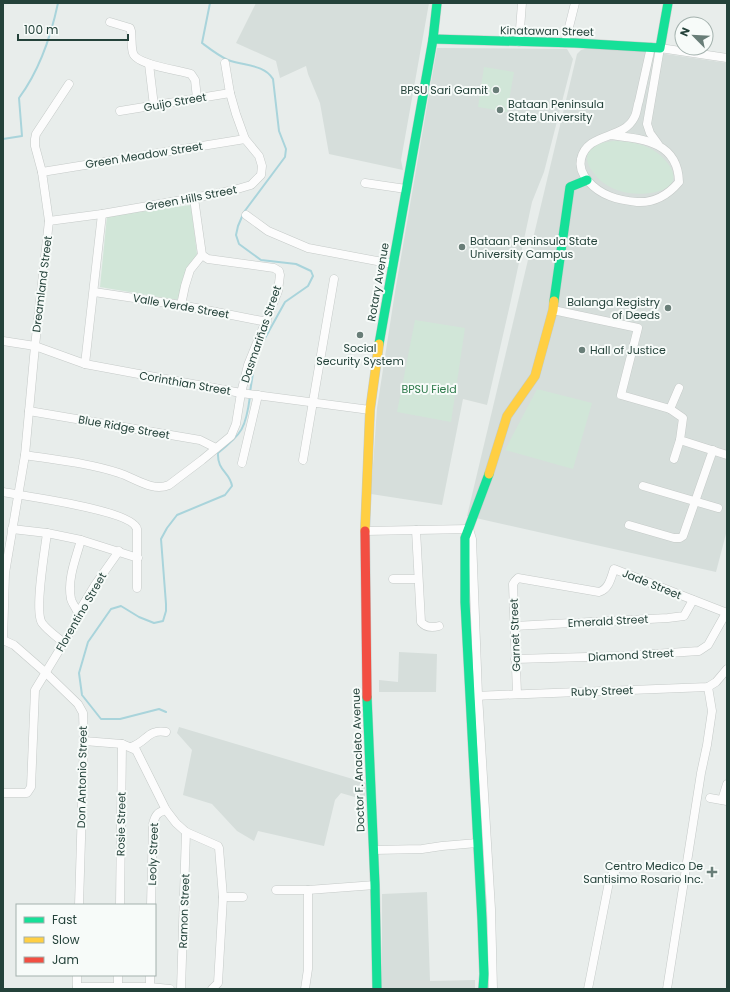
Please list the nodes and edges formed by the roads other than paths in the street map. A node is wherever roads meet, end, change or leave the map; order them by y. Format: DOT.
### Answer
graph roads {
  1 [pos="437,3"];
  2 [pos="522,3"];
  3 [pos="575,3"];
  4 [pos="668,3"];
  5 [pos="110,22"];
  6 [pos="433,39"];
  7 [pos="519,42"];
  8 [pos="564,42"];
  9 [pos="655,48"];
  10 [pos="727,58"];
  11 [pos="225,63"];
  12 [pos="149,64"];
  13 [pos="69,84"];
  14 [pos="230,93"];
  15 [pos="197,98"];
  16 [pos="154,106"];
  17 [pos="120,111"];
  18 [pos="611,135"];
  19 [pos="245,139"];
  20 [pos="658,144"];
  21 [pos="42,172"];
  22 [pos="587,180"];
  23 [pos="365,183"];
  24 [pos="406,189"];
  25 [pos="194,198"];
  26 [pos="102,214"];
  27 [pos="246,214"];
  28 [pos="50,221"];
  29 [pos="202,255"];
  30 [pos="393,264"];
  31 [pos="334,279"];
  32 [pos="94,292"];
  33 [pos="181,305"];
  34 [pos="553,310"];
  35 [pos="267,322"];
  36 [pos="3,341"];
  37 [pos="35,346"];
  38 [pos="85,364"];
  39 [pos="679,388"];
  40 [pos="250,394"];
  41 [pos="314,402"];
  42 [pos="670,409"];
  43 [pos="370,410"];
  44 [pos="30,411"];
  45 [pos="680,440"];
  46 [pos="216,448"];
  47 [pos="714,450"];
  48 [pos="25,455"];
  49 [pos="727,455"];
  50 [pos="674,459"];
  51 [pos="303,460"];
  52 [pos="242,463"];
  53 [pos="644,486"];
  54 [pos="3,492"];
  55 [pos="19,495"];
  56 [pos="696,501"];
  57 [pos="718,508"];
  58 [pos="630,525"];
  59 [pos="12,529"];
  60 [pos="469,529"];
  61 [pos="416,530"];
  62 [pos="365,531"];
  63 [pos="47,533"];
  64 [pos="81,540"];
  65 [pos="119,551"];
  66 [pos="138,558"];
  67 [pos="518,578"];
  68 [pos="392,579"];
  69 [pos="418,579"];
  70 [pos="137,588"];
  71 [pos="693,600"];
  72 [pos="78,613"];
  73 [pos="726,613"];
  74 [pos="439,626"];
  75 [pos="514,626"];
  76 [pos="3,641"];
  77 [pos="63,642"];
  78 [pos="515,659"];
  79 [pos="727,669"];
  80 [pos="46,673"];
  81 [pos="708,687"];
  82 [pos="517,694"];
  83 [pos="474,696"];
  84 [pos="166,732"];
  85 [pos="84,741"];
  86 [pos="122,744"];
  87 [pos="131,747"];
  88 [pos="483,781"];
  89 [pos="474,782"];
  90 [pos="727,784"];
  91 [pos="3,793"];
  92 [pos="710,798"];
  93 [pos="725,801"];
  94 [pos="166,810"];
  95 [pos="186,832"];
  96 [pos="477,843"];
  97 [pos="374,850"];
  98 [pos="620,866"];
  99 [pos="375,885"];
  100 [pos="276,890"];
  101 [pos="308,890"];
  102 [pos="243,897"];
  103 [pos="223,898"];
  104 [pos="79,904"];
  105 [pos="120,904"];
  106 [pos="151,904"];
  107 [pos="77,976"];
  108 [pos="118,976"];
  109 [pos="150,976"];
  110 [pos="215,986"];
  111 [pos="118,987"];
  112 [pos="150,987"];
  113 [pos="483,987"];
  114 [pos="494,987"];
  115 [pos="77,988"];
  116 [pos="170,989"];
  117 [pos="181,989"];
  118 [pos="305,989"];
  119 [pos="377,989"];
  120 [pos="588,989"];
  121 [pos="667,989"];
  1 -- 6 [label="street, Rotary Avenue"];
  2 -- 7 [label="street"];
  3 -- 8 [label="street"];
  4 -- 9 [label="street"];
  5 -- 12 [label="street"];
  6 -- 7 [label="street, Kinatawan Street"];
  6 -- 24 [label="street, Rotary Avenue"];
  7 -- 8 [label="street, Kinatawan Street"];
  8 -- 9 [label="street, Kinatawan Street"];
  9 -- 10 [label="street"];
  9 -- 18 [label="street"];
  9 -- 20 [label="street"];
  11 -- 14 [label="street, Green Hills Street"];
  12 -- 15 [label="street"];
  12 -- 16 [label="street"];
  13 -- 21 [label="street, Dreamland Street"];
  14 -- 15 [label="street, Guijo Street"];
  14 -- 19 [label="street, Green Hills Street"];
  15 -- 16 [label="street, Guijo Street"];
  16 -- 17 [label="street, Guijo Street"];
  18 -- 20 [label="street"];
  18 -- 22 [label="street"];
  19 -- 21 [label="street, Green Meadow Street"];
  19 -- 25 [label="street, Green Hills Street"];
  20 -- 22 [label="street"];
  21 -- 28 [label="street, Dreamland Street"];
  22 -- 34 [label="street"];
  23 -- 24 [label="street"];
  24 -- 30 [label="street, Rotary Avenue"];
  25 -- 26 [label="street, Green Hills Street"];
  25 -- 29 [label="street"];
  26 -- 28 [label="street, Green Hills Street"];
  26 -- 32 [label="street"];
  27 -- 30 [label="street"];
  28 -- 37 [label="street, Dreamland Street"];
  29 -- 33 [label="street"];
  29 -- 35 [label="street, Dasmariñas Street"];
  30 -- 43 [label="street, Rotary Avenue"];
  31 -- 41 [label="street"];
  32 -- 33 [label="street, Valle Verde Street"];
  32 -- 38 [label="street"];
  33 -- 35 [label="street, Valle Verde Street"];
  34 -- 42 [label="street"];
  34 -- 60 [label="street"];
  35 -- 40 [label="street, Dasmariñas Street"];
  36 -- 37 [label="street, Corinthian Street"];
  37 -- 38 [label="street, Corinthian Street"];
  37 -- 44 [label="street, Dreamland Street"];
  38 -- 40 [label="street, Corinthian Street"];
  39 -- 42 [label="street"];
  40 -- 41 [label="street, Corinthian Street"];
  40 -- 46 [label="street, Dasmariñas Street"];
  40 -- 52 [label="street"];
  41 -- 43 [label="street, Corinthian Street"];
  41 -- 51 [label="street"];
  42 -- 45 [label="street"];
  43 -- 62 [label="street, Rotary Avenue"];
  44 -- 46 [label="street, Blue Ridge Street"];
  44 -- 48 [label="street, Dreamland Street"];
  45 -- 47 [label="street"];
  45 -- 50 [label="street"];
  46 -- 48 [label="street, Dasmariñas Street"];
  47 -- 49 [label="street"];
  47 -- 56 [label="street"];
  48 -- 55 [label="street, Dreamland Street"];
  53 -- 56 [label="street"];
  54 -- 55 [label="street"];
  55 -- 59 [label="street, Don Antonio Street"];
  55 -- 66 [label="street"];
  56 -- 57 [label="street"];
  56 -- 58 [label="street"];
  59 -- 63 [label="street"];
  59 -- 76 [label="street, Don Antonio Street"];
  60 -- 61 [label="street"];
  60 -- 83 [label="street"];
  61 -- 62 [label="street"];
  61 -- 69 [label="street"];
  62 -- 97 [label="street, Doctor F. Anacleto Avenue"];
  63 -- 64 [label="street"];
  63 -- 77 [label="street"];
  64 -- 65 [label="street"];
  64 -- 72 [label="street"];
  65 -- 66 [label="street"];
  65 -- 72 [label="street, Florentino Street"];
  66 -- 70 [label="street"];
  67 -- 71 [label="street, Jade Street"];
  67 -- 75 [label="street, Garnet Street"];
  68 -- 69 [label="street"];
  69 -- 74 [label="street"];
  71 -- 73 [label="street, Jade Street"];
  71 -- 75 [label="street, Emerald Street"];
  72 -- 77 [label="street, Florentino Street"];
  73 -- 78 [label="street, Diamond Street"];
  75 -- 78 [label="street, Garnet Street"];
  76 -- 80 [label="street, Don Antonio Street"];
  77 -- 80 [label="street, Florentino Street"];
  78 -- 82 [label="street, Garnet Street"];
  79 -- 81 [label="street"];
  80 -- 85 [label="street, Don Antonio Street"];
  80 -- 91 [label="street, Florentino Street"];
  81 -- 82 [label="street, Ruby Street"];
  81 -- 121 [label="street"];
  82 -- 83 [label="street, Ruby Street"];
  83 -- 88 [label="street"];
  83 -- 89 [label="street"];
  84 -- 87 [label="street"];
  85 -- 86 [label="street"];
  85 -- 104 [label="street, Don Antonio Street"];
  86 -- 87 [label="street"];
  86 -- 105 [label="street, Rosie Street"];
  87 -- 94 [label="street"];
  88 -- 89 [label="street"];
  88 -- 114 [label="street"];
  89 -- 96 [label="street"];
  90 -- 93 [label="street"];
  92 -- 93 [label="street"];
  94 -- 95 [label="street"];
  94 -- 106 [label="street, Leoly Street"];
  95 -- 103 [label="street"];
  95 -- 117 [label="street, Ramon Street"];
  96 -- 97 [label="street"];
  96 -- 113 [label="street"];
  97 -- 99 [label="street, Doctor F. Anacleto Avenue"];
  98 -- 120 [label="street"];
  99 -- 101 [label="street"];
  99 -- 119 [label="street, Doctor F. Anacleto Avenue"];
  100 -- 101 [label="street"];
  101 -- 118 [label="street"];
  102 -- 103 [label="street"];
  103 -- 110 [label="street"];
  107 -- 115 [label="street"];
  108 -- 111 [label="street"];
  109 -- 112 [label="street"];
  111 -- 112 [label="street"];
  111 -- 115 [label="street"];
  112 -- 116 [label="street"];
  113 -- 114 [label="street"];
}
